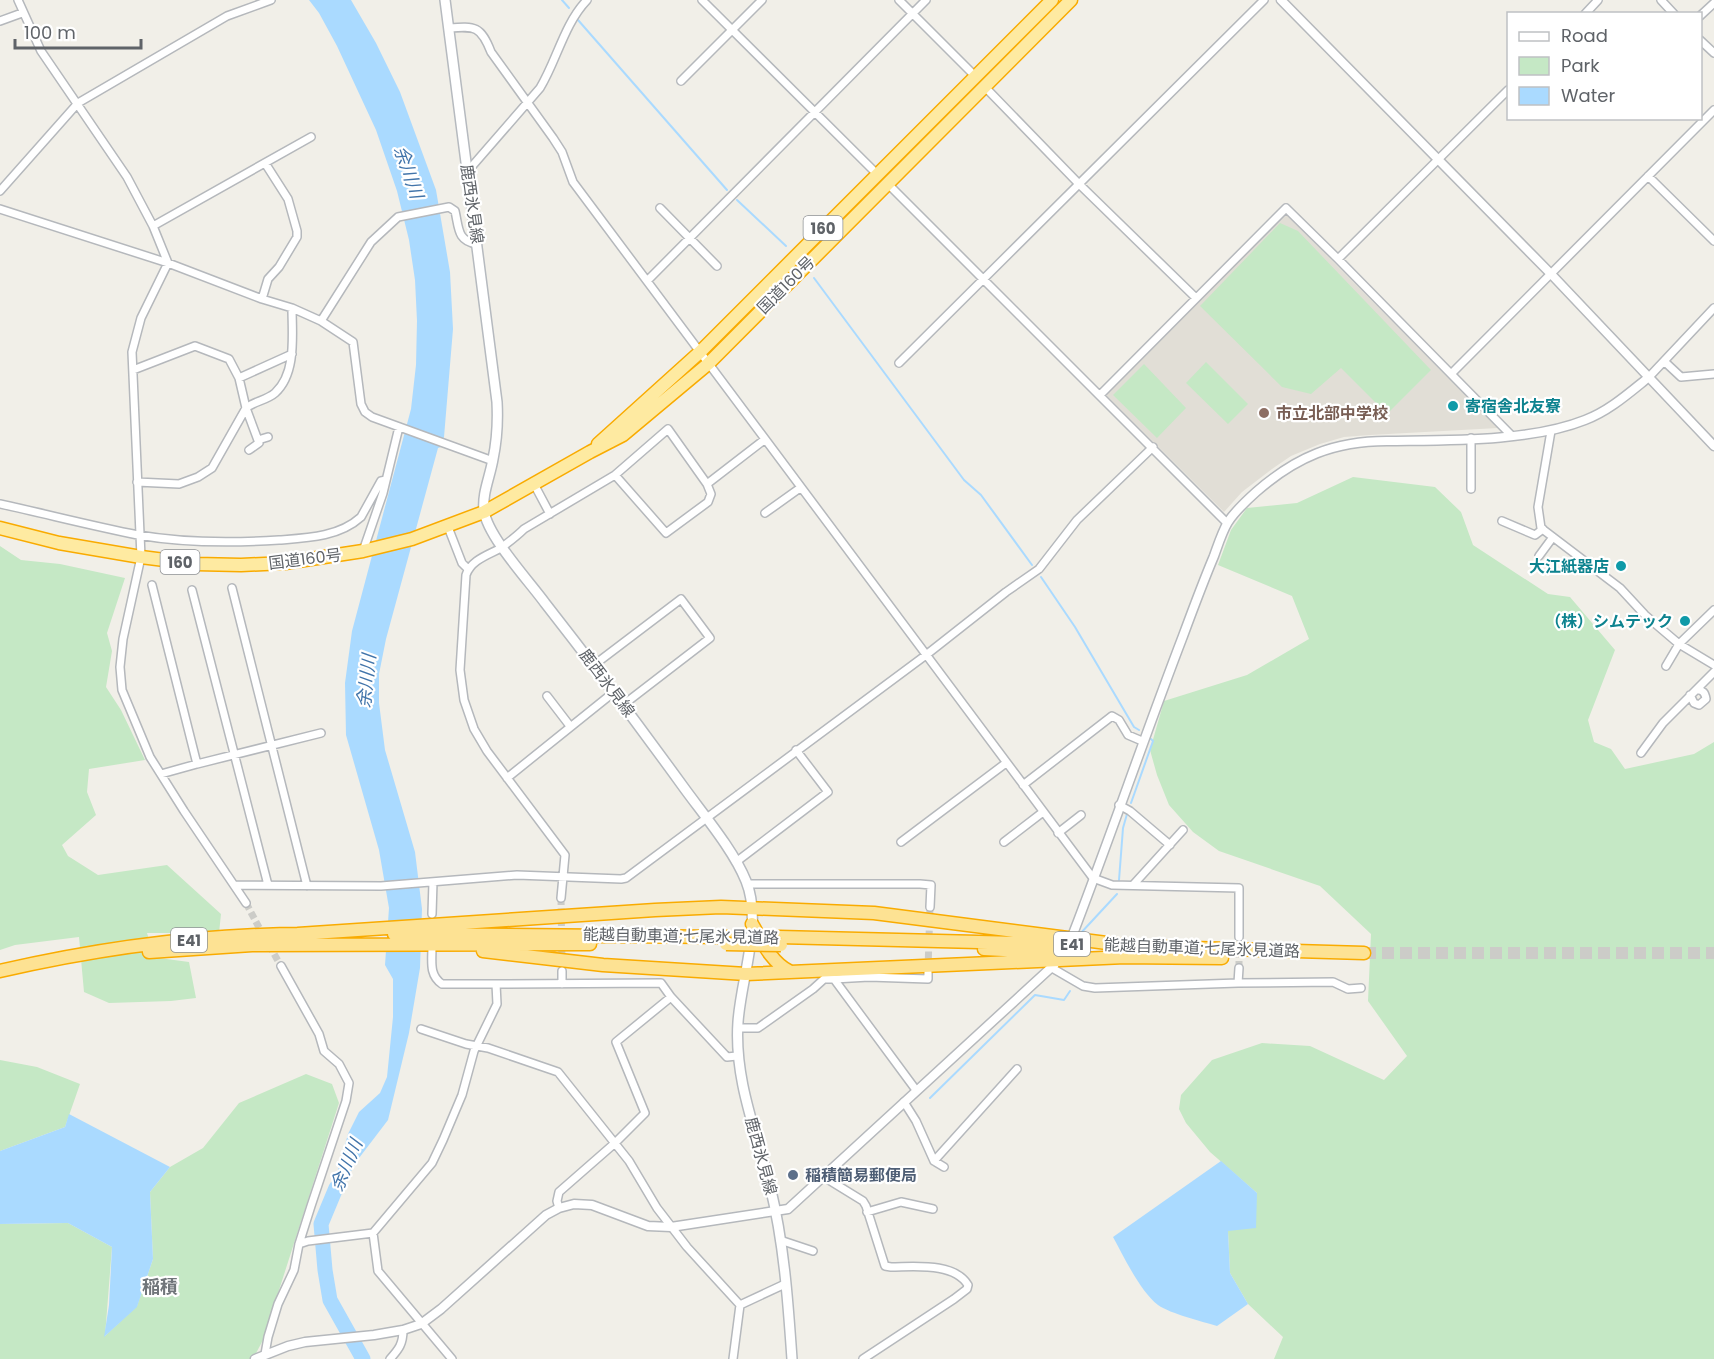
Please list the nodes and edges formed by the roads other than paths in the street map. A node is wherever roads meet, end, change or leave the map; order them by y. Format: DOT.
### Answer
graph roads {
  1 [pos="18,0"];
  2 [pos="271,0"];
  3 [pos="445,0"];
  4 [pos="587,0"];
  5 [pos="702,0"];
  6 [pos="762,0"];
  7 [pos="899,0"];
  8 [pos="926,0"];
  9 [pos="1052,0"];
  10 [pos="1071,0"];
  11 [pos="1264,0"];
  12 [pos="1281,0"];
  13 [pos="1598,0"];
  14 [pos="1661,0"];
  15 [pos="1714,3"];
  16 [pos="1587,12"];
  17 [pos="1672,12"];
  18 [pos="913,13"];
  19 [pos="22,14"];
  20 [pos="1702,15"];
  21 [pos="0,21"];
  22 [pos="449,28"];
  23 [pos="732,30"];
  24 [pos="1702,41"];
  25 [pos="1714,53"];
  26 [pos="681,81"];
  27 [pos="980,82"];
  28 [pos="1507,92"];
  29 [pos="528,101"];
  30 [pos="78,103"];
  31 [pos="1714,110"];
  32 [pos="816,111"];
  33 [pos="311,137"];
  34 [pos="1439,160"];
  35 [pos="265,163"];
  36 [pos="467,172"];
  37 [pos="877,174"];
  38 [pos="1648,176"];
  39 [pos="888,184"];
  40 [pos="1079,184"];
  41 [pos="0,191"];
  42 [pos="660,208"];
  43 [pos="0,209"];
  44 [pos="153,226"];
  45 [pos="690,238"];
  46 [pos="1714,241"];
  47 [pos="477,244"];
  48 [pos="1338,259"];
  49 [pos="168,263"];
  50 [pos="717,266"];
  51 [pos="1551,274"];
  52 [pos="983,279"];
  53 [pos="647,280"];
  54 [pos="1196,298"];
  55 [pos="262,299"];
  56 [pos="292,308"];
  57 [pos="1714,308"];
  58 [pos="321,321"];
  59 [pos="700,352"];
  60 [pos="292,354"];
  61 [pos="1665,362"];
  62 [pos="898,363"];
  63 [pos="708,364"];
  64 [pos="133,370"];
  65 [pos="1451,374"];
  66 [pos="1714,374"];
  67 [pos="1649,377"];
  68 [pos="239,378"];
  69 [pos="1100,395"];
  70 [pos="246,408"];
  71 [pos="399,427"];
  72 [pos="1551,431"];
  73 [pos="1511,435"];
  74 [pos="268,437"];
  75 [pos="1471,438"];
  76 [pos="258,440"];
  77 [pos="764,440"];
  78 [pos="1714,446"];
  79 [pos="1153,447"];
  80 [pos="249,450"];
  81 [pos="590,452"];
  82 [pos="493,460"];
  83 [pos="615,475"];
  84 [pos="386,480"];
  85 [pos="137,482"];
  86 [pos="534,484"];
  87 [pos="707,484"];
  88 [pos="800,488"];
  89 [pos="1471,489"];
  90 [pos="0,504"];
  91 [pos="484,512"];
  92 [pos="765,513"];
  93 [pos="550,514"];
  94 [pos="1502,521"];
  95 [pos="1227,523"];
  96 [pos="448,527"];
  97 [pos="0,528"];
  98 [pos="1543,529"];
  99 [pos="140,535"];
  100 [pos="1553,537"];
  101 [pos="502,547"];
  102 [pos="363,551"];
  103 [pos="1539,556"];
  104 [pos="141,557"];
  105 [pos="468,569"];
  106 [pos="152,585"];
  107 [pos="232,588"];
  108 [pos="192,590"];
  109 [pos="1714,610"];
  110 [pos="1679,644"];
  111 [pos="926,655"];
  112 [pos="594,665"];
  113 [pos="1714,665"];
  114 [pos="1665,666"];
  115 [pos="1714,672"];
  116 [pos="1697,689"];
  117 [pos="614,692"];
  118 [pos="1690,695"];
  119 [pos="547,696"];
  120 [pos="623,705"];
  121 [pos="570,726"];
  122 [pos="321,733"];
  123 [pos="1142,741"];
  124 [pos="272,745"];
  125 [pos="796,750"];
  126 [pos="1641,753"];
  127 [pos="234,754"];
  128 [pos="1006,763"];
  129 [pos="197,764"];
  130 [pos="161,774"];
  131 [pos="507,778"];
  132 [pos="1023,785"];
  133 [pos="1119,805"];
  134 [pos="1043,812"];
  135 [pos="1081,815"];
  136 [pos="706,818"];
  137 [pos="1183,830"];
  138 [pos="1058,833"];
  139 [pos="901,842"];
  140 [pos="1004,842"];
  141 [pos="1170,845"];
  142 [pos="736,862"];
  143 [pos="562,877"];
  144 [pos="1093,878"];
  145 [pos="430,882"];
  146 [pos="748,884"];
  147 [pos="235,885"];
  148 [pos="268,885"];
  149 [pos="307,885"];
  150 [pos="1133,885"];
  151 [pos="561,898"];
  152 [pos="246,903"];
  153 [pos="930,907"];
  154 [pos="753,909"];
  155 [pos="752,924"];
  156 [pos="431,933"];
  157 [pos="1073,934"];
  158 [pos="381,935"];
  159 [pos="1239,937"];
  160 [pos="1128,952"];
  161 [pos="1364,956"];
  162 [pos="281,966"];
  163 [pos="1053,966"];
  164 [pos="1239,968"];
  165 [pos="0,971"];
  166 [pos="562,971"];
  167 [pos="789,971"];
  168 [pos="928,972"];
  169 [pos="746,974"];
  170 [pos="0,979"];
  171 [pos="834,979"];
  172 [pos="1238,983"];
  173 [pos="496,984"];
  174 [pos="562,984"];
  175 [pos="1361,988"];
  176 [pos="671,997"];
  177 [pos="738,1028"];
  178 [pos="421,1029"];
  179 [pos="476,1046"];
  180 [pos="737,1056"];
  181 [pos="1017,1069"];
  182 [pos="916,1090"];
  183 [pos="904,1102"];
  184 [pos="615,1143"];
  185 [pos="934,1161"];
  186 [pos="944,1167"];
  187 [pos="824,1177"];
  188 [pos="559,1208"];
  189 [pos="933,1209"];
  190 [pos="775,1211"];
  191 [pos="867,1212"];
  192 [pos="672,1227"];
  193 [pos="373,1233"];
  194 [pos="780,1240"];
  195 [pos="299,1244"];
  196 [pos="813,1251"];
  197 [pos="785,1284"];
  198 [pos="740,1305"];
  199 [pos="421,1324"];
  200 [pos="403,1330"];
  201 [pos="265,1354"];
  202 [pos="255,1359"];
  203 [pos="390,1359"];
  204 [pos="452,1359"];
  205 [pos="733,1359"];
  206 [pos="792,1359"];
  207 [pos="863,1359"];
  1 -- 19 [label="street"];
  2 -- 30 [label="street"];
  3 -- 22 [label="main road, 鹿西氷見線"];
  4 -- 29 [label="street"];
  5 -- 23 [label="street"];
  6 -- 23 [label="street"];
  7 -- 18 [label="street"];
  8 -- 18 [label="street"];
  9 -- 27 [label="highway, 国道160号 / 160"];
  10 -- 27 [label="highway, 国道160号 / 160"];
  11 -- 40 [label="street"];
  12 -- 34 [label="street"];
  13 -- 16 [label="street"];
  14 -- 17 [label="street"];
  15 -- 20 [label="street"];
  18 -- 27 [label="street"];
  18 -- 32 [label="street"];
  19 -- 21 [label="street"];
  19 -- 30 [label="street"];
  22 -- 29 [label="street"];
  22 -- 36 [label="main road, 鹿西氷見線"];
  23 -- 26 [label="street"];
  23 -- 32 [label="street"];
  24 -- 25 [label="street"];
  27 -- 37 [label="highway, 国道160号 / 160"];
  27 -- 39 [label="highway, 国道160号 / 160"];
  27 -- 40 [label="street"];
  28 -- 34 [label="street"];
  29 -- 36 [label="street"];
  29 -- 53 [label="street"];
  30 -- 41 [label="street"];
  30 -- 44 [label="street"];
  31 -- 38 [label="street"];
  32 -- 37 [label="street"];
  32 -- 45 [label="street"];
  33 -- 35 [label="street"];
  34 -- 48 [label="street"];
  34 -- 51 [label="street"];
  35 -- 44 [label="street"];
  35 -- 55 [label="street"];
  36 -- 47 [label="main road, 鹿西氷見線"];
  37 -- 59 [label="highway, 国道160号 / 160"];
  38 -- 46 [label="street"];
  38 -- 51 [label="street"];
  39 -- 52 [label="street"];
  39 -- 63 [label="highway, 国道160号 / 160"];
  40 -- 52 [label="street"];
  40 -- 54 [label="street"];
  42 -- 45 [label="street"];
  43 -- 49 [label="street"];
  44 -- 49 [label="street"];
  45 -- 50 [label="street"];
  45 -- 53 [label="street"];
  47 -- 58 [label="street"];
  47 -- 82 [label="main road, 鹿西氷見線"];
  48 -- 54 [label="street"];
  48 -- 65 [label="street"];
  49 -- 55 [label="street"];
  49 -- 64 [label="street"];
  51 -- 65 [label="street"];
  51 -- 67 [label="street"];
  52 -- 62 [label="street"];
  52 -- 69 [label="street"];
  53 -- 59 [label="street"];
  54 -- 69 [label="street"];
  55 -- 56 [label="street"];
  56 -- 58 [label="street"];
  56 -- 60 [label="street"];
  57 -- 61 [label="street"];
  58 -- 71 [label="street"];
  59 -- 63 [label="street"];
  59 -- 81 [label="highway, 国道160号 / 160"];
  60 -- 68 [label="street"];
  60 -- 70 [label="street"];
  61 -- 66 [label="street"];
  61 -- 67 [label="street"];
  63 -- 77 [label="street"];
  63 -- 81 [label="highway, 国道160号 / 160"];
  64 -- 68 [label="street"];
  64 -- 85 [label="street"];
  65 -- 73 [label="street"];
  67 -- 72 [label="street"];
  67 -- 78 [label="street"];
  68 -- 70 [label="street"];
  69 -- 79 [label="street"];
  70 -- 76 [label="street"];
  70 -- 85 [label="street"];
  71 -- 82 [label="street"];
  71 -- 84 [label="street"];
  72 -- 73 [label="street"];
  72 -- 98 [label="street"];
  73 -- 75 [label="street"];
  74 -- 76 [label="street"];
  75 -- 89 [label="street"];
  75 -- 95 [label="street"];
  76 -- 80 [label="street"];
  77 -- 87 [label="street"];
  77 -- 88 [label="street"];
  79 -- 95 [label="street"];
  79 -- 111 [label="street"];
  81 -- 86 [label="highway, 国道160号 / 160"];
  82 -- 91 [label="main road, 鹿西氷見線"];
  83 -- 87 [label="street"];
  83 -- 87 [label="street"];
  83 -- 93 [label="street"];
  84 -- 99 [label="street"];
  84 -- 102 [label="street"];
  85 -- 99 [label="street"];
  86 -- 91 [label="highway, 国道160号 / 160"];
  86 -- 93 [label="street"];
  88 -- 92 [label="street"];
  88 -- 111 [label="street"];
  90 -- 99 [label="street"];
  91 -- 96 [label="highway, 国道160号 / 160"];
  91 -- 101 [label="main road, 鹿西氷見線"];
  93 -- 101 [label="street"];
  94 -- 98 [label="street"];
  95 -- 123 [label="street"];
  96 -- 102 [label="highway, 国道160号 / 160"];
  96 -- 105 [label="street"];
  97 -- 104 [label="highway, 国道160号 / 160"];
  98 -- 100 [label="street"];
  99 -- 104 [label="street"];
  100 -- 103 [label="street"];
  100 -- 110 [label="street"];
  101 -- 105 [label="street"];
  101 -- 112 [label="main road, 鹿西氷見線"];
  102 -- 104 [label="highway, 国道160号 / 160"];
  104 -- 130 [label="street"];
  105 -- 131 [label="street"];
  106 -- 129 [label="street"];
  107 -- 124 [label="street"];
  108 -- 127 [label="street"];
  109 -- 110 [label="street"];
  110 -- 113 [label="street"];
  110 -- 114 [label="street"];
  111 -- 125 [label="street"];
  111 -- 128 [label="street"];
  112 -- 117 [label="main road, 鹿西氷見線"];
  112 -- 120 [label="street"];
  115 -- 116 [label="street"];
  116 -- 118 [label="street"];
  116 -- 118 [label="street"];
  117 -- 120 [label="main road, 鹿西氷見線"];
  117 -- 121 [label="street"];
  118 -- 126 [label="street"];
  119 -- 121 [label="street"];
  120 -- 136 [label="main road, 鹿西氷見線"];
  121 -- 131 [label="street"];
  122 -- 124 [label="street"];
  123 -- 132 [label="street"];
  123 -- 133 [label="street"];
  124 -- 127 [label="street"];
  124 -- 149 [label="street"];
  125 -- 136 [label="street"];
  125 -- 142 [label="street"];
  127 -- 129 [label="street"];
  127 -- 148 [label="street"];
  128 -- 132 [label="street"];
  128 -- 139 [label="street"];
  129 -- 130 [label="street"];
  130 -- 147 [label="street"];
  131 -- 143 [label="street"];
  132 -- 134 [label="street"];
  133 -- 141 [label="street"];
  133 -- 144 [label="street"];
  134 -- 138 [label="street"];
  134 -- 140 [label="street"];
  135 -- 138 [label="street"];
  136 -- 142 [label="main road, 鹿西氷見線"];
  136 -- 143 [label="street"];
  137 -- 141 [label="street"];
  138 -- 144 [label="street"];
  141 -- 150 [label="street"];
  142 -- 146 [label="main road, 鹿西氷見線"];
  143 -- 145 [label="street"];
  143 -- 151 [label="street"];
  144 -- 150 [label="street"];
  144 -- 157 [label="street"];
  145 -- 149 [label="street"];
  145 -- 156 [label="street"];
  146 -- 153 [label="street"];
  146 -- 154 [label="main road, 鹿西氷見線"];
  147 -- 148 [label="street"];
  147 -- 152 [label="street"];
  148 -- 149 [label="street"];
  150 -- 159 [label="street"];
  154 -- 155 [label="main road, 鹿西氷見線"];
  154 -- 156 [label="highway"];
  154 -- 160 [label="highway"];
  155 -- 167 [label="highway"];
  155 -- 169 [label="main road, 鹿西氷見線"];
  156 -- 158 [label="highway, 能越自動車道;七尾氷見道路 / E41"];
  156 -- 160 [label="highway, 能越自動車道;七尾氷見道路 / E41"];
  156 -- 169 [label="highway"];
  156 -- 173 [label="street"];
  158 -- 165 [label="highway, 能越自動車道;七尾氷見道路 / E41"];
  158 -- 170 [label="highway, 能越自動車道;七尾氷見道路 / E41"];
  160 -- 161 [label="highway, 能越自動車道;七尾氷見道路 / E41"];
  160 -- 167 [label="highway"];
  162 -- 195 [label="street"];
  163 -- 172 [label="street"];
  163 -- 182 [label="street"];
  164 -- 172 [label="street"];
  166 -- 174 [label="street"];
  167 -- 169 [label="highway"];
  168 -- 171 [label="street"];
  169 -- 177 [label="main road, 鹿西氷見線"];
  171 -- 177 [label="street"];
  171 -- 182 [label="street"];
  172 -- 175 [label="street"];
  173 -- 174 [label="street"];
  173 -- 179 [label="street"];
  174 -- 176 [label="street"];
  176 -- 180 [label="street"];
  176 -- 184 [label="street"];
  177 -- 180 [label="main road, 鹿西氷見線"];
  178 -- 179 [label="street"];
  179 -- 184 [label="street"];
  179 -- 193 [label="street"];
  180 -- 190 [label="main road, 鹿西氷見線"];
  181 -- 185 [label="street"];
  182 -- 183 [label="street"];
  183 -- 185 [label="street"];
  183 -- 187 [label="street"];
  184 -- 188 [label="street"];
  184 -- 192 [label="street"];
  185 -- 186 [label="street"];
  187 -- 190 [label="street"];
  187 -- 191 [label="street"];
  188 -- 192 [label="street"];
  188 -- 199 [label="street"];
  189 -- 191 [label="street"];
  190 -- 192 [label="street"];
  190 -- 194 [label="main road, 鹿西氷見線"];
  191 -- 207 [label="street"];
  192 -- 198 [label="street"];
  193 -- 195 [label="street"];
  193 -- 199 [label="street"];
  194 -- 196 [label="street"];
  194 -- 197 [label="main road, 鹿西氷見線"];
  195 -- 201 [label="street"];
  197 -- 198 [label="street"];
  197 -- 206 [label="main road, 鹿西氷見線"];
  198 -- 205 [label="street"];
  199 -- 200 [label="street"];
  199 -- 204 [label="street"];
  200 -- 201 [label="street"];
  200 -- 203 [label="street"];
  201 -- 202 [label="street"];
}
